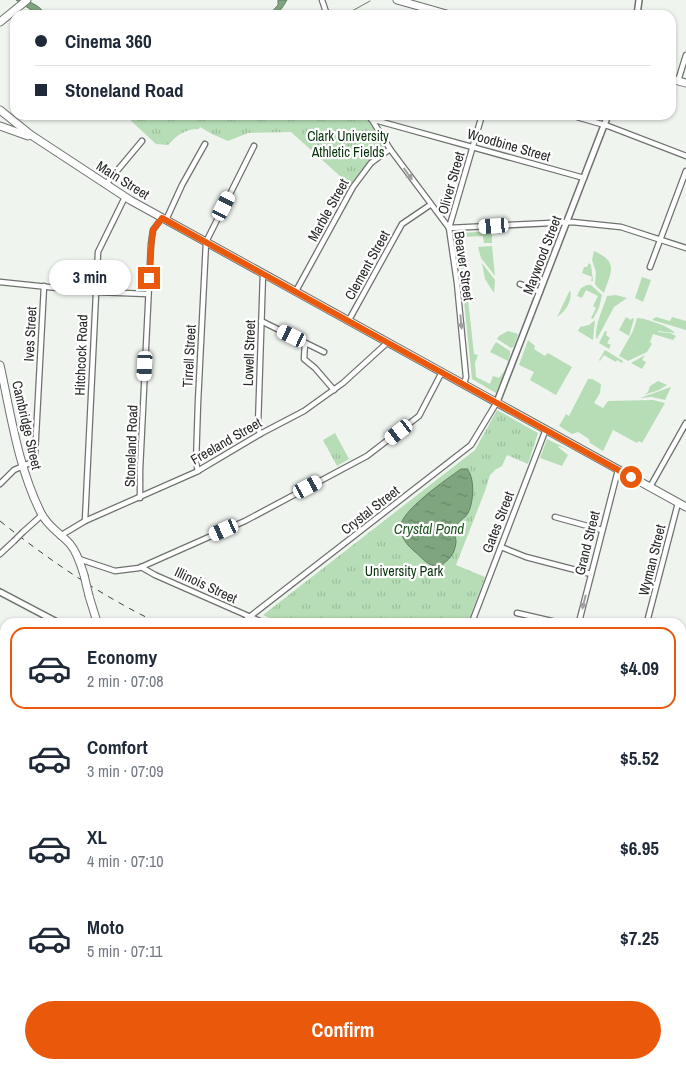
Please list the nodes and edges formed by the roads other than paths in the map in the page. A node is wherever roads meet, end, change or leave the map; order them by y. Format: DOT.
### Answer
graph roads {
  1 [pos="27,0"];
  2 [pos="397,0"];
  3 [pos="14,10"];
  4 [pos="432,10"];
  5 [pos="10,14"];
  6 [pos="0,22"];
  7 [pos="686,55"];
  8 [pos="676,78"];
  9 [pos="0,110"];
  10 [pos="0,120"];
  11 [pos="10,120"];
  12 [pos="372,120"];
  13 [pos="380,120"];
  14 [pos="480,120"];
  15 [pos="587,120"];
  16 [pos="606,120"];
  17 [pos="604,125"];
  18 [pos="0,126"];
  19 [pos="142,141"];
  20 [pos="41,142"];
  21 [pos="205,144"];
  22 [pos="254,146"];
  23 [pos="472,147"];
  24 [pos="390,149"];
  25 [pos="686,156"];
  26 [pos="686,171"];
  27 [pos="584,178"];
  28 [pos="106,184"];
  29 [pos="125,196"];
  30 [pos="430,205"];
  31 [pos="164,219"];
  32 [pos="567,221"];
  33 [pos="449,228"];
  34 [pos="659,240"];
  35 [pos="206,242"];
  36 [pos="686,248"];
  37 [pos="650,267"];
  38 [pos="263,273"];
  39 [pos="0,282"];
  40 [pos="520,284"];
  41 [pos="44,286"];
  42 [pos="296,291"];
  43 [pos="96,292"];
  44 [pos="540,292"];
  45 [pos="148,294"];
  46 [pos="349,320"];
  47 [pos="261,321"];
  48 [pos="388,342"];
  49 [pos="305,343"];
  50 [pos="324,352"];
  51 [pos="0,365"];
  52 [pos="442,372"];
  53 [pos="464,384"];
  54 [pos="334,390"];
  55 [pos="496,402"];
  56 [pos="686,423"];
  57 [pos="546,429"];
  58 [pos="260,434"];
  59 [pos="22,466"];
  60 [pos="618,470"];
  61 [pos="198,471"];
  62 [pos="0,484"];
  63 [pos="650,488"];
  64 [pos="140,498"];
  65 [pos="678,503"];
  66 [pos="686,507"];
  67 [pos="42,515"];
  68 [pos="554,517"];
  69 [pos="86,521"];
  70 [pos="602,530"];
  71 [pos="60,536"];
  72 [pos="501,548"];
  73 [pos="0,554"];
  74 [pos="79,559"];
  75 [pos="141,567"];
  76 [pos="591,574"];
  77 [pos="0,592"];
  78 [pos="517,613"];
  79 [pos="49,618"];
  80 [pos="96,618"];
  81 [pos="250,618"];
  82 [pos="474,618"];
  83 [pos="539,618"];
  84 [pos="580,618"];
  85 [pos="648,618"];
  1 -- 3 [label="main road"];
  2 -- 4 [label="main road"];
  5 -- 6 [label="main road"];
  7 -- 8 [label="street"];
  9 -- 11 [label="main road, Main Street"];
  10 -- 11 [label="main road"];
  11 -- 20 [label="main road, Main Street"];
  12 -- 24 [label="street, Beaver Street"];
  13 -- 23 [label="street, Woodbine Street"];
  14 -- 23 [label="street, Oliver Street"];
  15 -- 17 [label="street"];
  16 -- 17 [label="street, Maywood Street"];
  17 -- 25 [label="street"];
  17 -- 27 [label="street, Maywood Street"];
  18 -- 20 [label="main road"];
  19 -- 28 [label="street"];
  20 -- 28 [label="main road, Main Street"];
  21 -- 31 [label="street, Stoneland Road"];
  22 -- 35 [label="street"];
  23 -- 27 [label="street, Woodbine Street"];
  23 -- 33 [label="street, Oliver Street"];
  24 -- 30 [label="street, Beaver Street, one-way"];
  24 -- 42 [label="street, Marble Street"];
  26 -- 34 [label="street"];
  27 -- 32 [label="street, Maywood Street"];
  28 -- 29 [label="main road, Main Street"];
  29 -- 31 [label="main road, Main Street"];
  29 -- 43 [label="street, Hitchcock Road"];
  30 -- 33 [label="street, Beaver Street"];
  30 -- 46 [label="street, Clement Street"];
  31 -- 35 [label="main road, Main Street"];
  31 -- 45 [label="street, Stoneland Road"];
  32 -- 33 [label="street"];
  32 -- 34 [label="street"];
  32 -- 44 [label="street, Maywood Street"];
  33 -- 53 [label="street, Beaver Street, one-way"];
  34 -- 36 [label="street"];
  34 -- 37 [label="street"];
  35 -- 38 [label="main road, Main Street"];
  35 -- 61 [label="street, Tirrell Street"];
  38 -- 42 [label="main road, Main Street"];
  38 -- 47 [label="street, Lowell Street"];
  39 -- 41 [label="street"];
  40 -- 44 [label="street"];
  41 -- 43 [label="street"];
  41 -- 59 [label="street, Ives Street"];
  42 -- 46 [label="main road, Main Street"];
  43 -- 45 [label="street"];
  43 -- 69 [label="street, Hitchcock Road"];
  44 -- 55 [label="street, Maywood Street"];
  45 -- 64 [label="street, Stoneland Road"];
  46 -- 48 [label="main road, Main Street"];
  47 -- 49 [label="street"];
  47 -- 58 [label="street, Lowell Street"];
  48 -- 52 [label="main road, Main Street"];
  48 -- 54 [label="street, Freeland Street"];
  49 -- 50 [label="street"];
  49 -- 54 [label="street"];
  51 -- 59 [label="main road, Cambridge Street"];
  52 -- 53 [label="main road, Main Street"];
  52 -- 75 [label="street"];
  53 -- 55 [label="main road, Main Street"];
  54 -- 58 [label="street, Freeland Street"];
  55 -- 57 [label="main road, Main Street"];
  55 -- 81 [label="street, Crystal Street"];
  56 -- 63 [label="street"];
  57 -- 60 [label="main road, Main Street"];
  57 -- 72 [label="street, Gates Street"];
  58 -- 61 [label="street, Freeland Street"];
  59 -- 62 [label="street, Ives Street"];
  59 -- 67 [label="main road, Cambridge Street"];
  60 -- 63 [label="main road, Main Street"];
  60 -- 70 [label="street, Grand Street"];
  61 -- 64 [label="street, Freeland Street"];
  63 -- 65 [label="main road, Main Street"];
  64 -- 69 [label="street, Freeland Street"];
  65 -- 66 [label="main road, Main Street"];
  65 -- 85 [label="street, Wyman Street"];
  67 -- 71 [label="main road, Cambridge Street"];
  67 -- 73 [label="street, bridge"];
  68 -- 70 [label="street"];
  69 -- 71 [label="street, Freeland Street"];
  70 -- 76 [label="street, Grand Street"];
  71 -- 74 [label="main road, Cambridge Street"];
  72 -- 76 [label="street"];
  72 -- 82 [label="street, Gates Street"];
  74 -- 75 [label="street"];
  74 -- 80 [label="main road, Cambridge Street, bridge"];
  75 -- 81 [label="street, Illinois Street"];
  76 -- 84 [label="street, Grand Street, one-way"];
  77 -- 79 [label="street"];
  78 -- 83 [label="street"];
}
